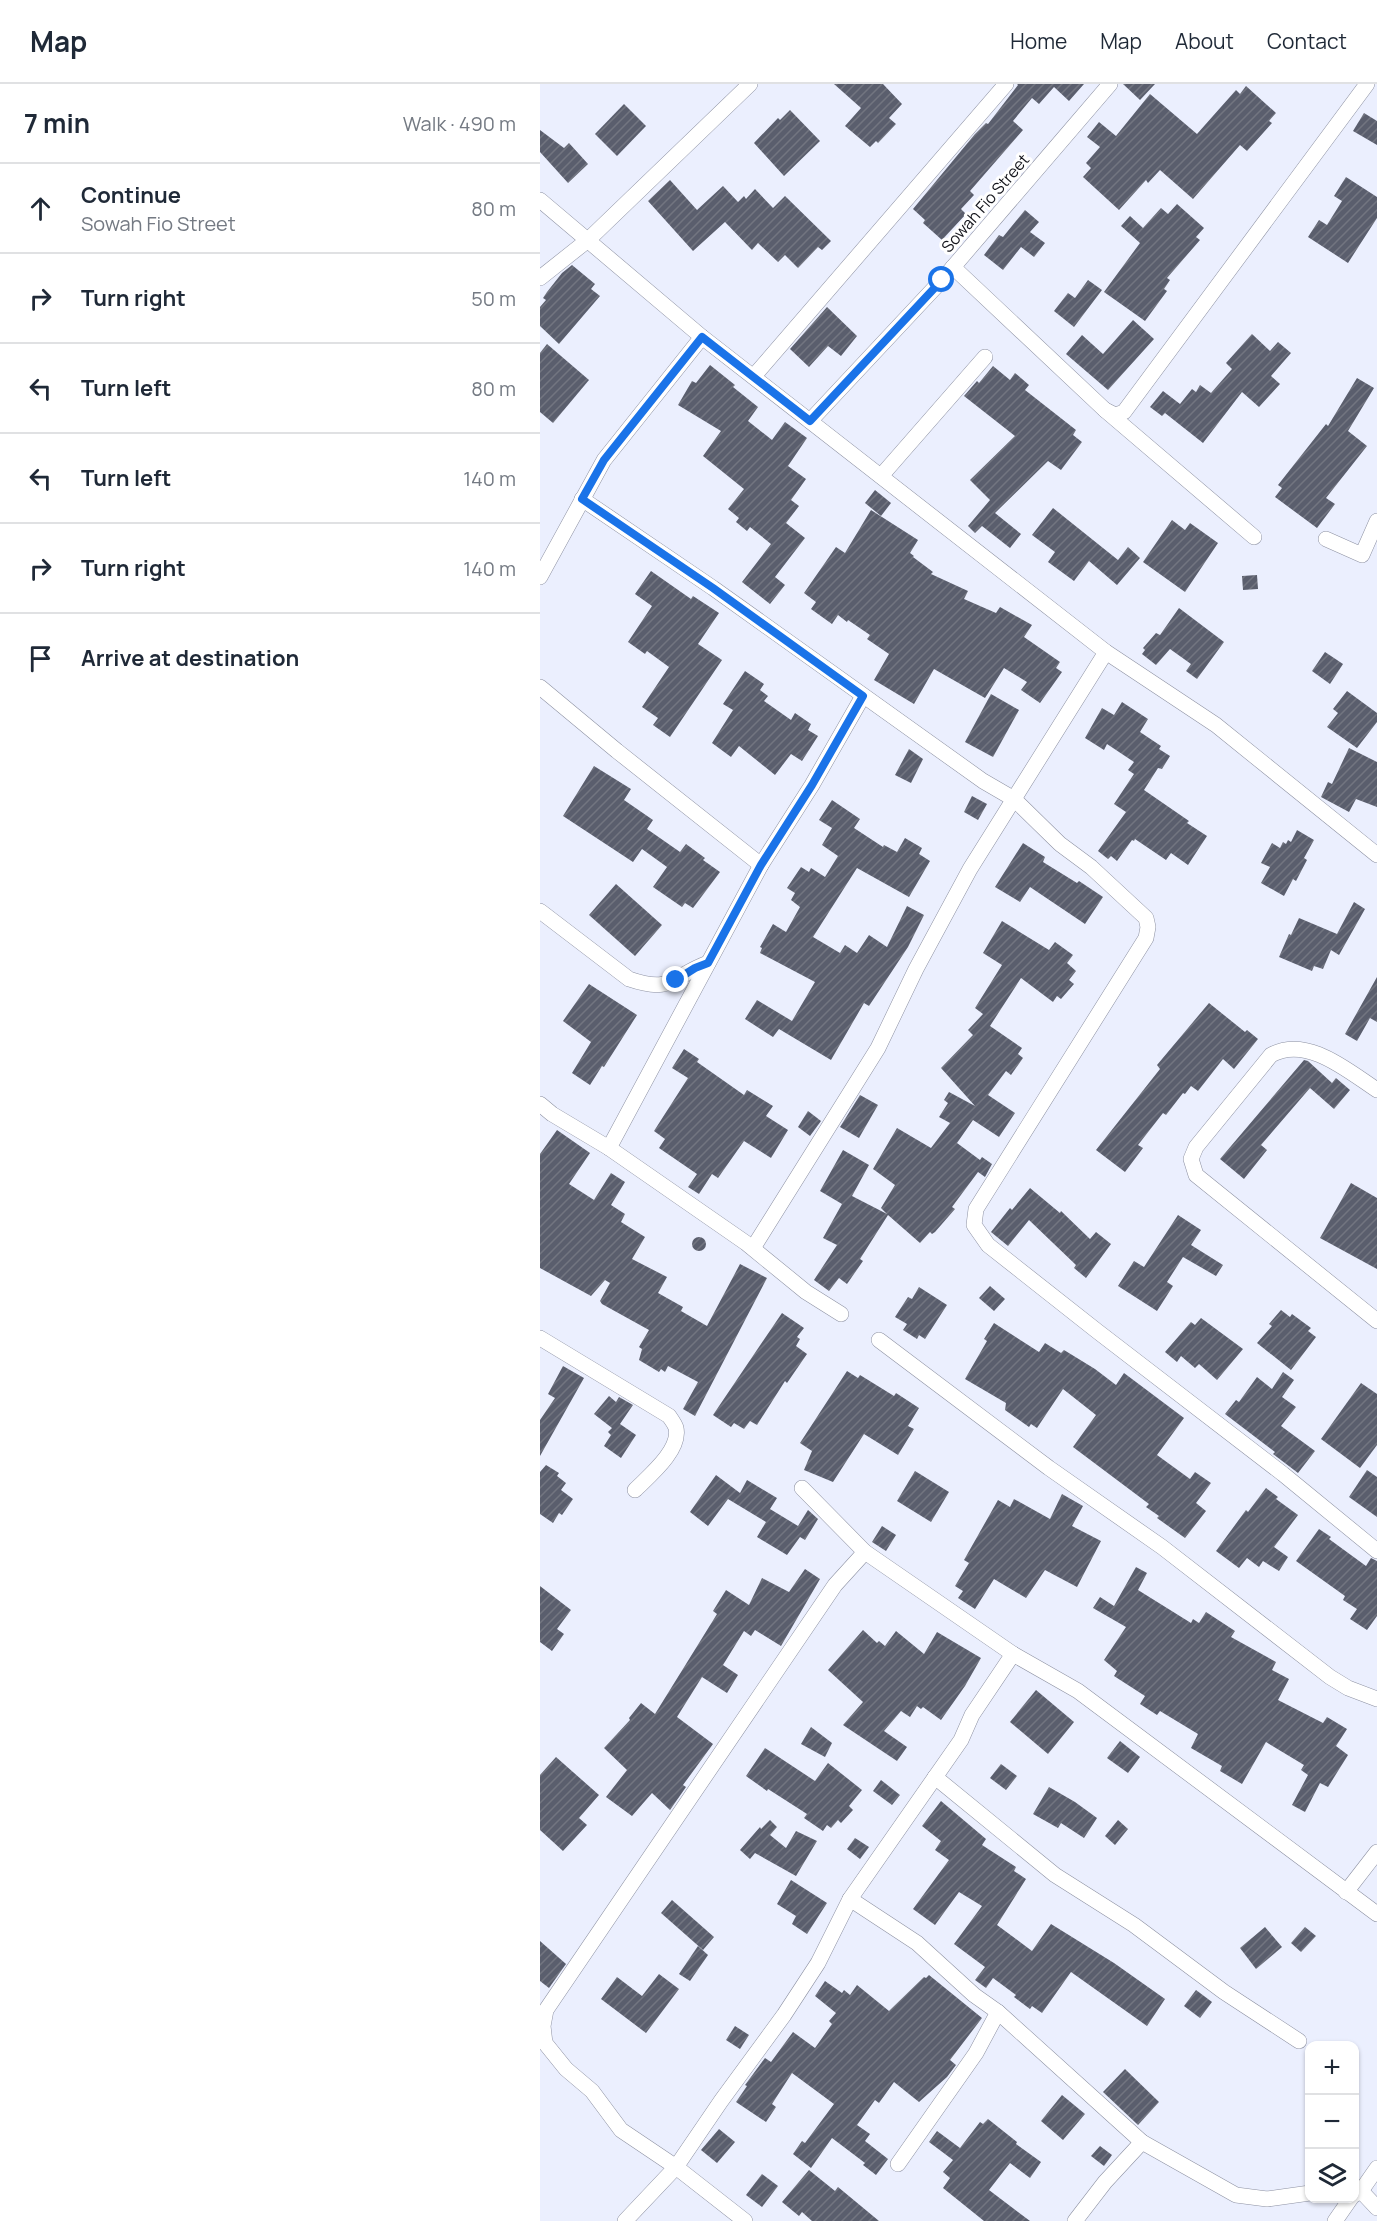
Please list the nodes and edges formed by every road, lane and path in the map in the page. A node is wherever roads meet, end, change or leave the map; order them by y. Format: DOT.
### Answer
graph roads {
  1 [pos="750,84"];
  2 [pos="1006,84"];
  3 [pos="1110,84"];
  4 [pos="1367,84"];
  5 [pos="540,200"];
  6 [pos="588,240"];
  7 [pos="953,267"];
  8 [pos="540,278"];
  9 [pos="702,337"];
  10 [pos="985,357"];
  11 [pos="754,376"];
  12 [pos="1105,410"];
  13 [pos="810,421"];
  14 [pos="881,476"];
  15 [pos="582,499"];
  16 [pos="1377,521"];
  17 [pos="1254,537"];
  18 [pos="1326,539"];
  19 [pos="540,577"];
  20 [pos="1106,652"];
  21 [pos="540,687"];
  22 [pos="863,696"];
  23 [pos="1014,799"];
  24 [pos="1377,855"];
  25 [pos="761,865"];
  26 [pos="540,911"];
  27 [pos="708,963"];
  28 [pos="1377,1090"];
  29 [pos="540,1104"];
  30 [pos="609,1148"];
  31 [pos="753,1248"];
  32 [pos="841,1314"];
  33 [pos="1377,1321"];
  34 [pos="540,1338"];
  35 [pos="879,1340"];
  36 [pos="802,1488"];
  37 [pos="635,1490"];
  38 [pos="1377,1551"];
  39 [pos="866,1552"];
  40 [pos="1013,1654"];
  41 [pos="1377,1699"];
  42 [pos="935,1777"];
  43 [pos="1377,1851"];
  44 [pos="1346,1892"];
  45 [pos="850,1899"];
  46 [pos="1377,1914"];
  47 [pos="998,2012"];
  48 [pos="1299,2041"];
  49 [pos="1142,2142"];
  50 [pos="898,2164"];
  51 [pos="676,2167"];
  52 [pos="1377,2168"];
  53 [pos="1359,2190"];
  54 [pos="1305,2194"];
  55 [pos="1359,2197"];
  56 [pos="1349,2203"];
  57 [pos="1377,2208"];
  58 [pos="625,2221"];
  59 [pos="745,2221"];
  60 [pos="1075,2221"];
  61 [pos="1335,2221"];
  1 -- 6 [label="street"];
  2 -- 11 [label="street"];
  3 -- 7 [label="street, Sowah Fio Street"];
  4 -- 12 [label="street"];
  5 -- 6 [label="street"];
  6 -- 8 [label="street"];
  6 -- 9 [label="street"];
  7 -- 12 [label="street"];
  7 -- 13 [label="street, Sowah Fio Street"];
  9 -- 11 [label="street"];
  9 -- 15 [label="street"];
  10 -- 14 [label="street"];
  11 -- 13 [label="street"];
  12 -- 17 [label="street"];
  13 -- 14 [label="street"];
  14 -- 20 [label="street"];
  15 -- 19 [label="street"];
  15 -- 22 [label="street"];
  16 -- 18 [label="street"];
  20 -- 23 [label="street"];
  20 -- 24 [label="street"];
  21 -- 25 [label="street"];
  22 -- 23 [label="street"];
  22 -- 25 [label="street"];
  23 -- 31 [label="street"];
  23 -- 38 [label="street"];
  25 -- 27 [label="street"];
  26 -- 27 [label="street"];
  27 -- 30 [label="street"];
  28 -- 33 [label="street"];
  29 -- 30 [label="street"];
  30 -- 31 [label="street"];
  31 -- 32 [label="street"];
  34 -- 37 [label="street"];
  35 -- 41 [label="street"];
  36 -- 39 [label="street"];
  39 -- 40 [label="street"];
  39 -- 51 [label="street"];
  40 -- 42 [label="street"];
  40 -- 44 [label="street"];
  42 -- 45 [label="street"];
  42 -- 48 [label="street"];
  43 -- 44 [label="street"];
  44 -- 46 [label="street"];
  45 -- 47 [label="street"];
  45 -- 51 [label="street"];
  47 -- 49 [label="street"];
  47 -- 50 [label="street"];
  49 -- 54 [label="street"];
  49 -- 60 [label="street"];
  51 -- 58 [label="street"];
  51 -- 59 [label="street"];
  52 -- 53 [label="street"];
  55 -- 57 [label="street"];
  56 -- 61 [label="street"];
}
